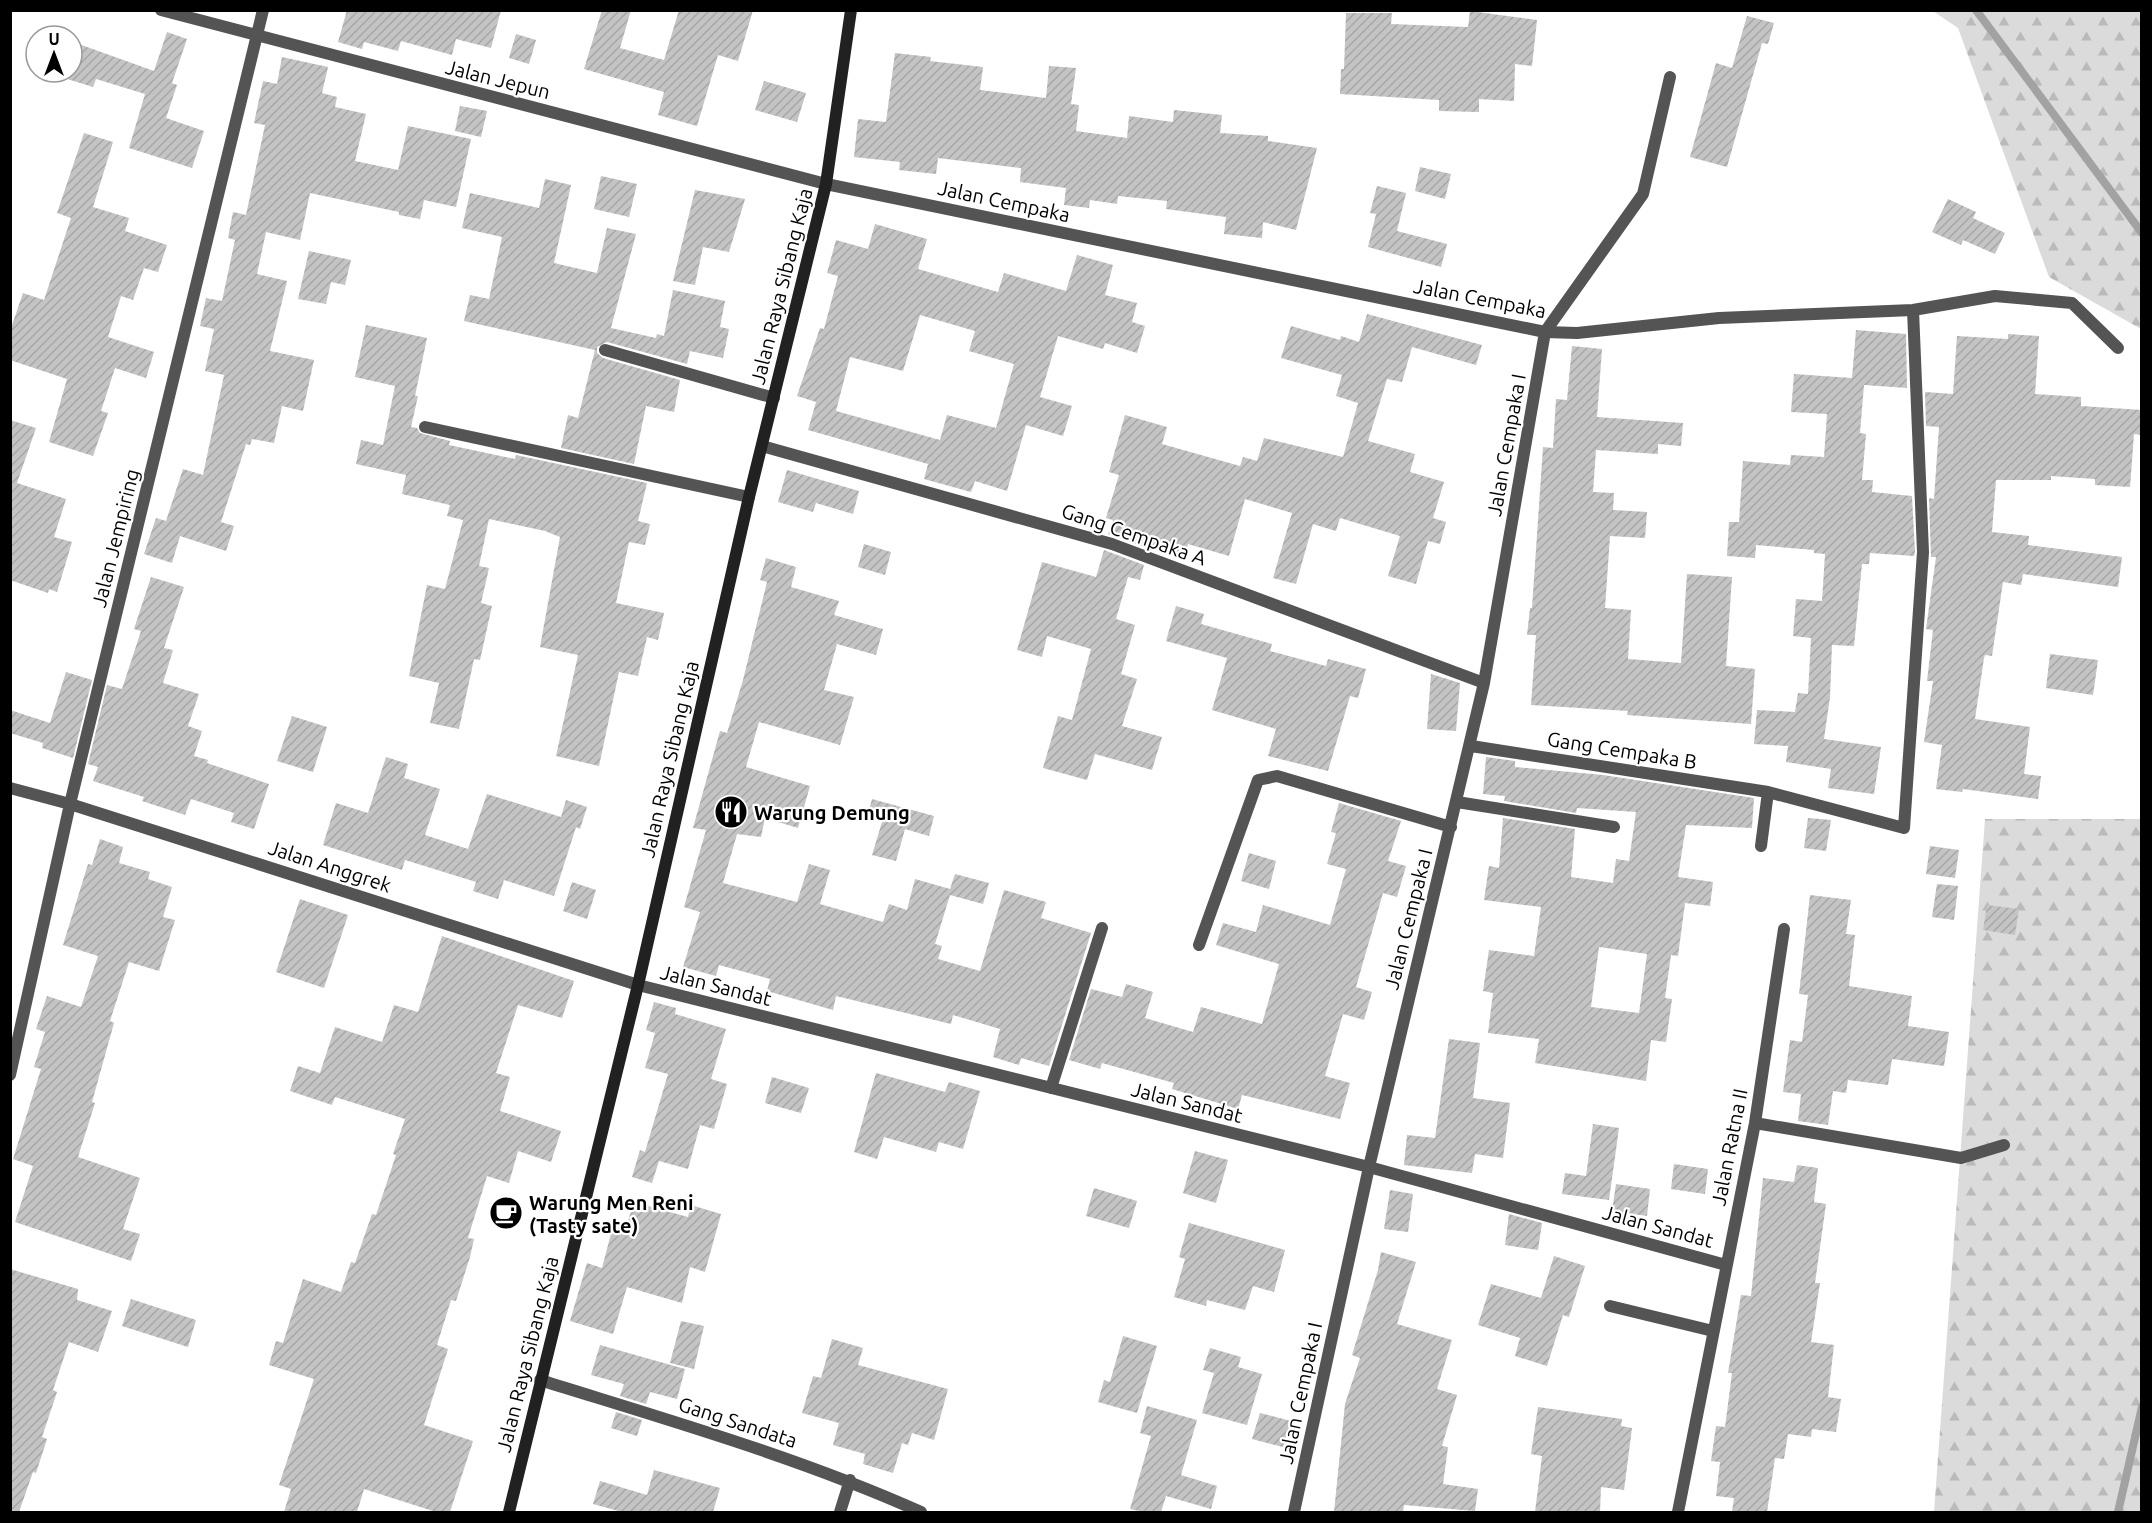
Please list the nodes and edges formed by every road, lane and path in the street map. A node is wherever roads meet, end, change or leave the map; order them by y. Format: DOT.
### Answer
graph roads {
  1 [pos="161,10"];
  2 [pos="263,10"];
  3 [pos="851,10"];
  4 [pos="257,37"];
  5 [pos="1670,77"];
  6 [pos="826,184"];
  7 [pos="1913,309"];
  8 [pos="1545,332"];
  9 [pos="2118,348"];
  10 [pos="605,350"];
  11 [pos="774,398"];
  12 [pos="425,427"];
  13 [pos="762,446"];
  14 [pos="749,497"];
  15 [pos="1484,683"];
  16 [pos="1470,746"];
  17 [pos="10,788"];
  18 [pos="1768,792"];
  19 [pos="1457,802"];
  20 [pos="70,804"];
  21 [pos="1451,827"];
  22 [pos="1614,827"];
  23 [pos="1761,846"];
  24 [pos="1102,928"];
  25 [pos="1784,929"];
  26 [pos="1199,945"];
  27 [pos="638,985"];
  28 [pos="10,1075"];
  29 [pos="1051,1088"];
  30 [pos="1755,1123"];
  31 [pos="2004,1144"];
  32 [pos="1369,1167"];
  33 [pos="1726,1265"];
  34 [pos="1610,1306"];
  35 [pos="1713,1331"];
  36 [pos="540,1380"];
  37 [pos="850,1480"];
  38 [pos="508,1512"];
  39 [pos="840,1512"];
  40 [pos="921,1512"];
  41 [pos="1294,1512"];
  42 [pos="1678,1512"];
  1 -- 4 [label="street, Jalan Jepun"];
  2 -- 4 [label="street, Jalan Jempiring"];
  3 -- 6 [label="main road, Jalan Raya Sibang Kaja"];
  4 -- 6 [label="street, Jalan Jepun"];
  4 -- 20 [label="street, Jalan Jempiring"];
  5 -- 8 [label="street"];
  6 -- 8 [label="street, Jalan Cempaka"];
  6 -- 11 [label="main road, Jalan Raya Sibang Kaja"];
  7 -- 8 [label="street, Jalan Cempaka"];
  7 -- 9 [label="street, Jalan Cempaka"];
  7 -- 18 [label="street, Gang Cempaka B"];
  8 -- 15 [label="street, Jalan Cempaka I"];
  10 -- 11 [label="street"];
  11 -- 13 [label="main road, Jalan Raya Sibang Kaja"];
  12 -- 14 [label="street"];
  13 -- 14 [label="main road, Jalan Raya Sibang Kaja"];
  13 -- 15 [label="street, Gang Cempaka A"];
  14 -- 27 [label="main road, Jalan Raya Sibang Kaja"];
  15 -- 16 [label="street, Jalan Cempaka I"];
  16 -- 18 [label="street, Gang Cempaka B"];
  16 -- 19 [label="street, Jalan Cempaka I"];
  17 -- 20 [label="street, Jalan Anggrek"];
  18 -- 23 [label="street"];
  19 -- 21 [label="street, Jalan Cempaka I"];
  19 -- 22 [label="street"];
  20 -- 27 [label="street, Jalan Anggrek"];
  20 -- 28 [label="street, Jalan Jempiring"];
  21 -- 26 [label="street"];
  21 -- 32 [label="street, Jalan Cempaka I"];
  24 -- 29 [label="street"];
  25 -- 30 [label="street, Jalan Ratna II"];
  27 -- 29 [label="street, Jalan Sandat"];
  27 -- 36 [label="main road, Jalan Raya Sibang Kaja"];
  29 -- 32 [label="street, Jalan Sandat"];
  30 -- 31 [label="street"];
  30 -- 33 [label="street, Jalan Ratna II"];
  32 -- 33 [label="street, Jalan Sandat"];
  32 -- 41 [label="street, Jalan Cempaka I"];
  33 -- 35 [label="street, Jalan Ratna II"];
  34 -- 35 [label="street"];
  35 -- 42 [label="street, Jalan Ratna II"];
  36 -- 37 [label="street, Gang Sandata"];
  36 -- 38 [label="main road, Jalan Raya Sibang Kaja"];
  37 -- 39 [label="street"];
  37 -- 40 [label="street, Gang Sandata"];
}
